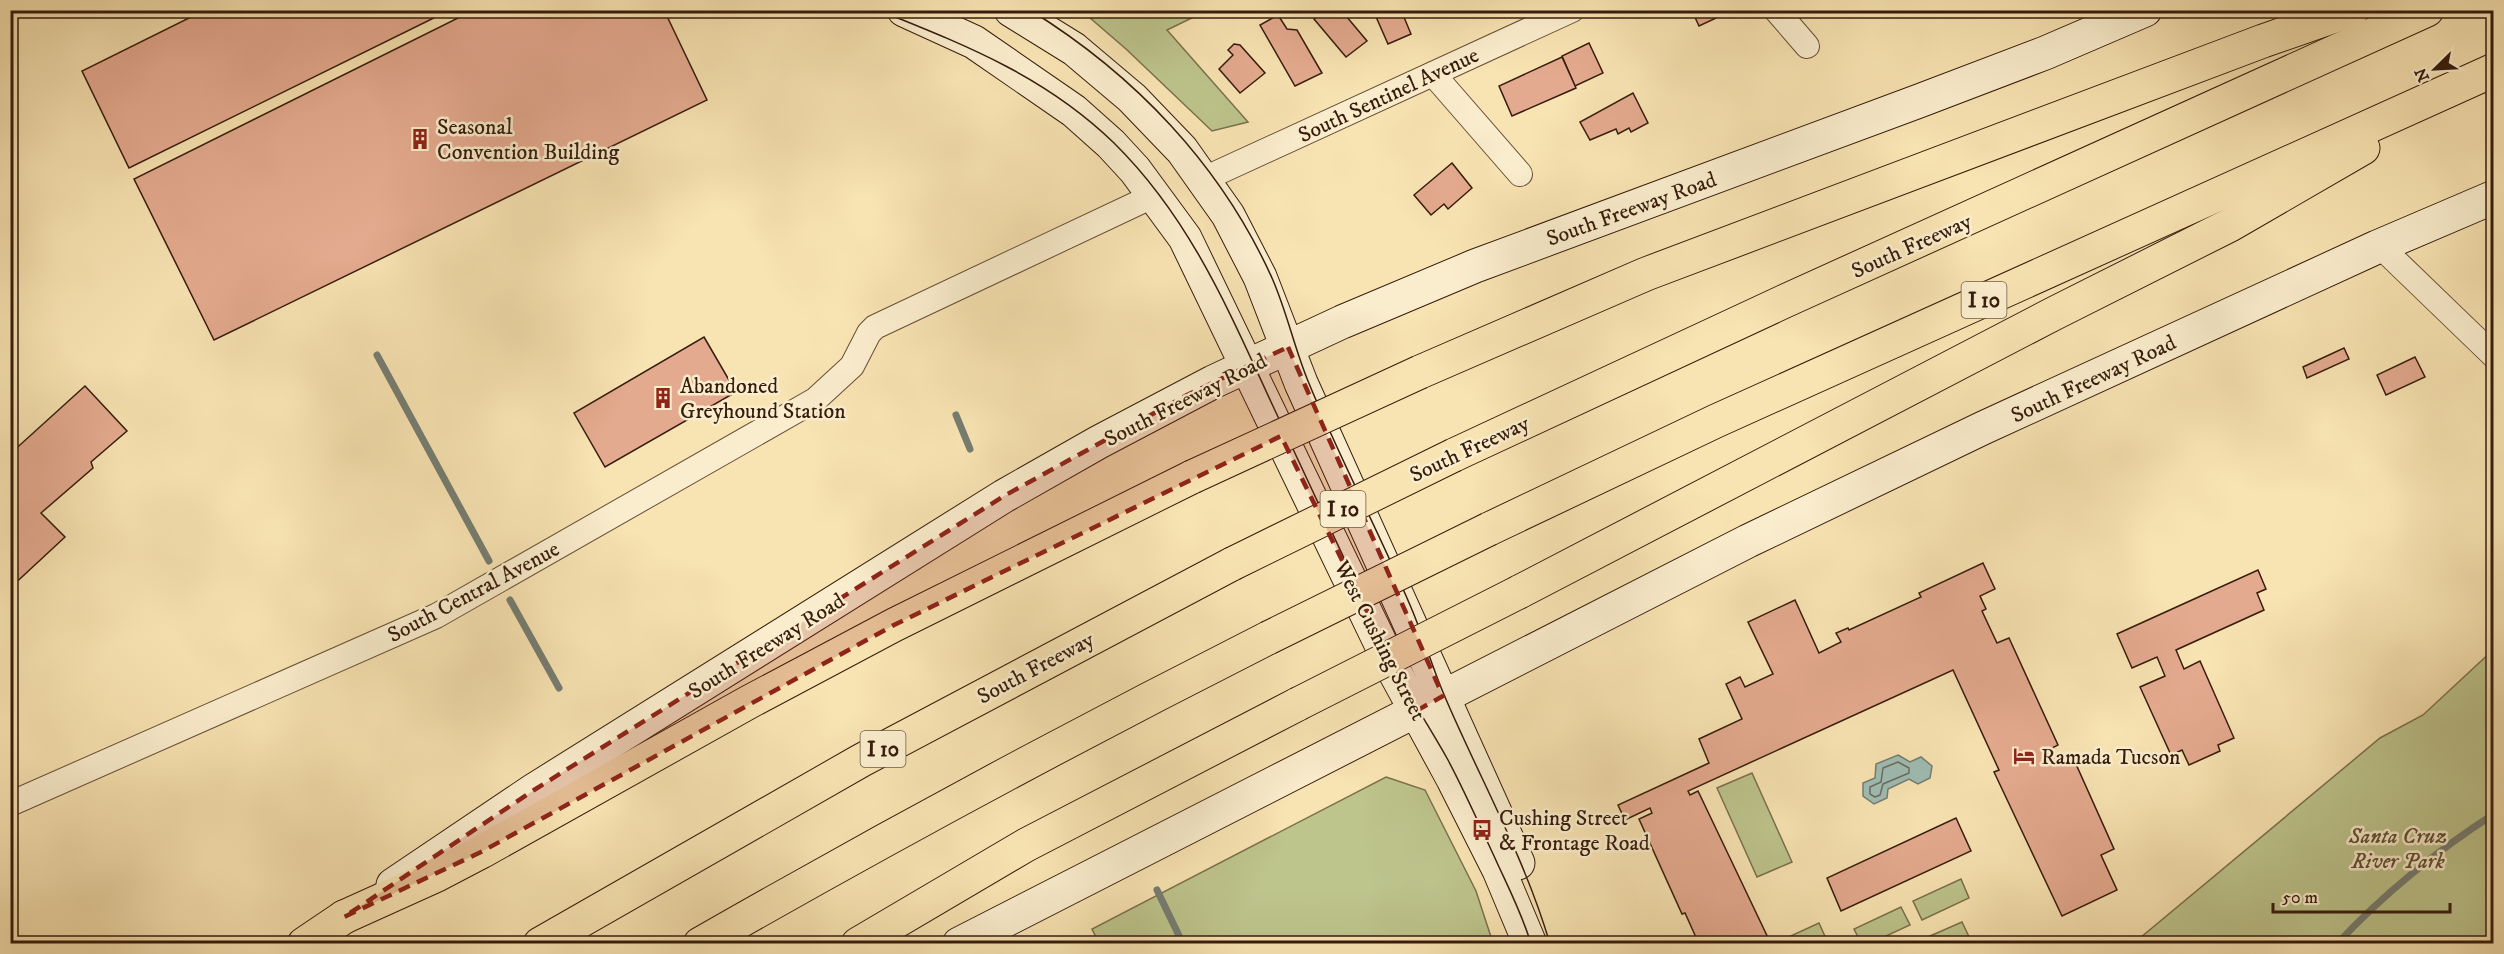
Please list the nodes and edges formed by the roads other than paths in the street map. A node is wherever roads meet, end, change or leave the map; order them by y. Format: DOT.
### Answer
graph roads {
  1 [pos="904,10"];
  2 [pos="1004,10"];
  3 [pos="1011,10"];
  4 [pos="1572,10"];
  5 [pos="1776,10"];
  6 [pos="2145,10"];
  7 [pos="2352,10"];
  8 [pos="2427,10"];
  9 [pos="1807,46"];
  10 [pos="983,47"];
  11 [pos="2488,73"];
  12 [pos="1433,74"];
  13 [pos="1520,174"];
  14 [pos="1204,178"];
  15 [pos="1155,195"];
  16 [pos="2493,197"];
  17 [pos="2380,246"];
  18 [pos="1288,347"];
  19 [pos="2493,356"];
  20 [pos="1248,366"];
  21 [pos="1430,703"];
  22 [pos="10,804"];
  23 [pos="344,917"];
  24 [pos="304,944"];
  25 [pos="540,944"];
  26 [pos="700,944"];
  27 [pos="858,944"];
  28 [pos="959,944"];
  29 [pos="1530,944"];
  30 [pos="1547,944"];
  1 -- 10 [label="main road, West Cushing Street"];
  2 -- 10 [label="main road"];
  3 -- 14 [label="main road, West Cushing Street"];
  4 -- 12 [label="street, South Sentinel Avenue"];
  5 -- 9 [label="street"];
  6 -- 18 [label="main road, South Freeway Road"];
  7 -- 23 [label="main road, bridge"];
  8 -- 25 [label="main road, South Freeway / I 10, bridge"];
  10 -- 15 [label="main road, West Cushing Street"];
  11 -- 26 [label="main road, I 10, bridge"];
  11 -- 27 [label="main road, bridge"];
  12 -- 13 [label="street"];
  12 -- 14 [label="street, South Sentinel Avenue"];
  14 -- 18 [label="main road, West Cushing Street"];
  15 -- 20 [label="main road, West Cushing Street"];
  15 -- 22 [label="street, South Central Avenue"];
  16 -- 17 [label="main road, South Freeway Road"];
  17 -- 19 [label="street"];
  17 -- 21 [label="main road, South Freeway Road"];
  18 -- 20 [label="main road, South Freeway Road"];
  18 -- 21 [label="main road, West Cushing Street"];
  20 -- 21 [label="main road, West Cushing Street"];
  20 -- 23 [label="main road, South Freeway Road"];
  21 -- 28 [label="main road, South Freeway Road"];
  21 -- 29 [label="main road, West Cushing Street"];
  21 -- 30 [label="main road, West Cushing Street"];
  23 -- 24 [label="main road, South Freeway Road"];
}
